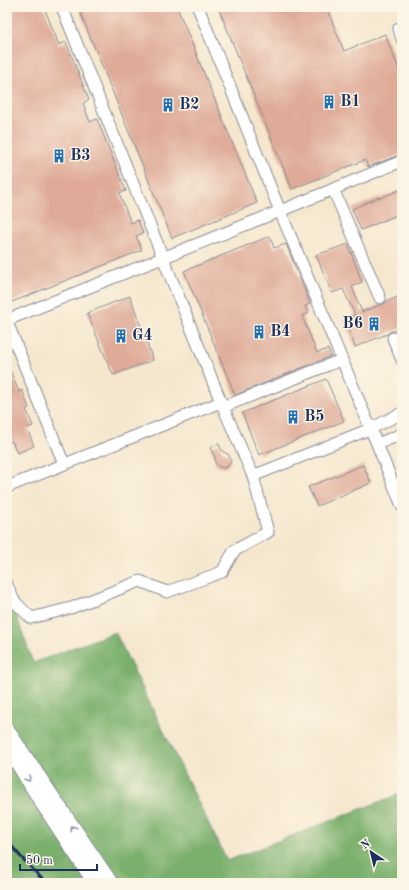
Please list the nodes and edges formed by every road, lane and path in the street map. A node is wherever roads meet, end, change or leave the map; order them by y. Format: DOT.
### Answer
graph roads {
  1 [pos="62,7"];
  2 [pos="198,7"];
  3 [pos="402,161"];
  4 [pos="333,189"];
  5 [pos="280,211"];
  6 [pos="162,257"];
  7 [pos="380,298"];
  8 [pos="7,321"];
  9 [pos="393,338"];
  10 [pos="342,360"];
  11 [pos="402,360"];
  12 [pos="222,404"];
  13 [pos="402,413"];
  14 [pos="370,429"];
  15 [pos="402,434"];
  16 [pos="377,444"];
  17 [pos="64,464"];
  18 [pos="252,476"];
  19 [pos="7,487"];
  20 [pos="402,506"];
  21 [pos="7,585"];
  22 [pos="7,730"];
  23 [pos="7,746"];
  24 [pos="95,883"];
  25 [pos="111,883"];
  1 -- 6 [label="lane"];
  2 -- 5 [label="lane"];
  3 -- 4 [label="lane"];
  4 -- 5 [label="lane"];
  4 -- 7 [label="lane"];
  5 -- 6 [label="lane"];
  5 -- 10 [label="lane"];
  6 -- 8 [label="lane"];
  6 -- 12 [label="lane"];
  8 -- 17 [label="lane"];
  9 -- 11 [label="lane"];
  10 -- 12 [label="lane"];
  10 -- 14 [label="lane"];
  12 -- 17 [label="lane"];
  12 -- 18 [label="lane"];
  13 -- 14 [label="lane"];
  14 -- 16 [label="lane"];
  14 -- 18 [label="lane"];
  15 -- 16 [label="lane"];
  16 -- 20 [label="lane"];
  17 -- 19 [label="lane"];
  18 -- 21 [label="lane"];
  25 -- 22 [label="main road, one-way"];
  23 -- 24 [label="main road, one-way"];
}
